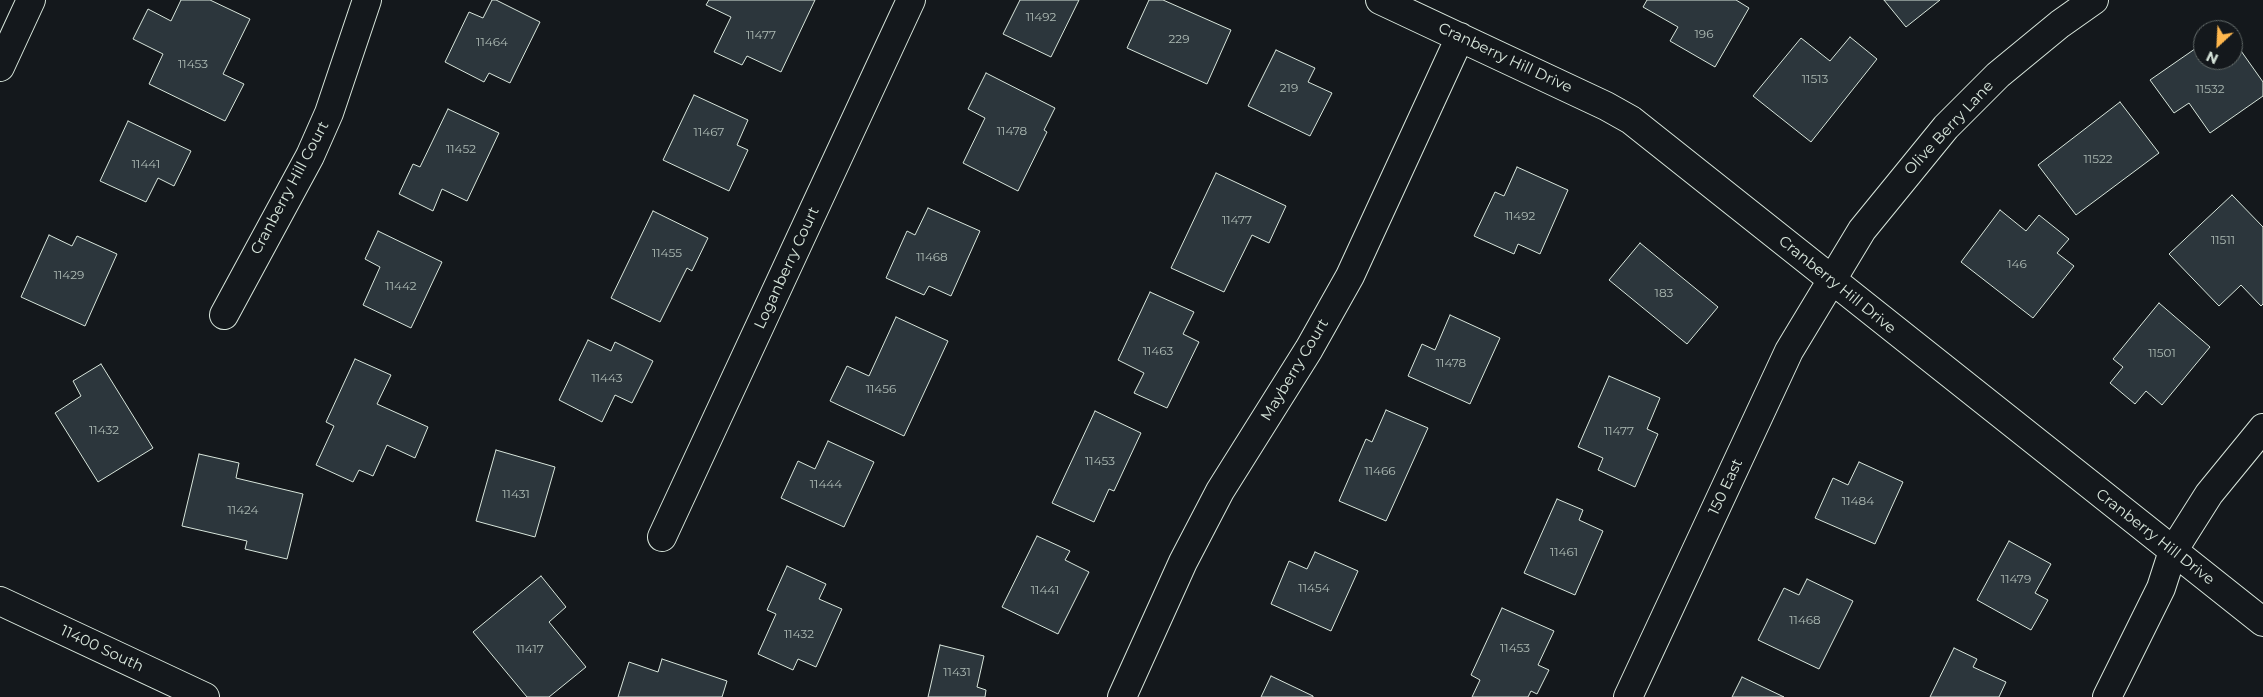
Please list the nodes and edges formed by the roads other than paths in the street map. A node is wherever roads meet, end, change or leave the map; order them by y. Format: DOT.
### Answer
graph roads {
  1 [pos="31,0"];
  2 [pos="367,0"];
  3 [pos="911,0"];
  4 [pos="1380,0"];
  5 [pos="2094,0"];
  6 [pos="1460,38"];
  7 [pos="0,66"];
  8 [pos="1830,280"];
  9 [pos="224,315"];
  10 [pos="2263,428"];
  11 [pos="662,537"];
  12 [pos="2173,551"];
  13 [pos="0,601"];
  14 [pos="2263,622"];
  15 [pos="205,697"];
  16 [pos="1122,697"];
  17 [pos="1628,697"];
  18 [pos="2107,697"];
  1 -- 7 [label="street"];
  2 -- 9 [label="street, Cranberry Hill Court"];
  3 -- 11 [label="street, Loganberry Court"];
  4 -- 6 [label="street, Cranberry Hill Drive"];
  5 -- 8 [label="street, Olive Berry Lane"];
  6 -- 8 [label="street, Cranberry Hill Drive"];
  6 -- 16 [label="street, Mayberry Court"];
  8 -- 12 [label="street, Cranberry Hill Drive"];
  8 -- 17 [label="street, 150 East"];
  10 -- 12 [label="street"];
  12 -- 14 [label="street, Cranberry Hill Drive"];
  12 -- 18 [label="street"];
  13 -- 15 [label="street, 11400 South"];
}
